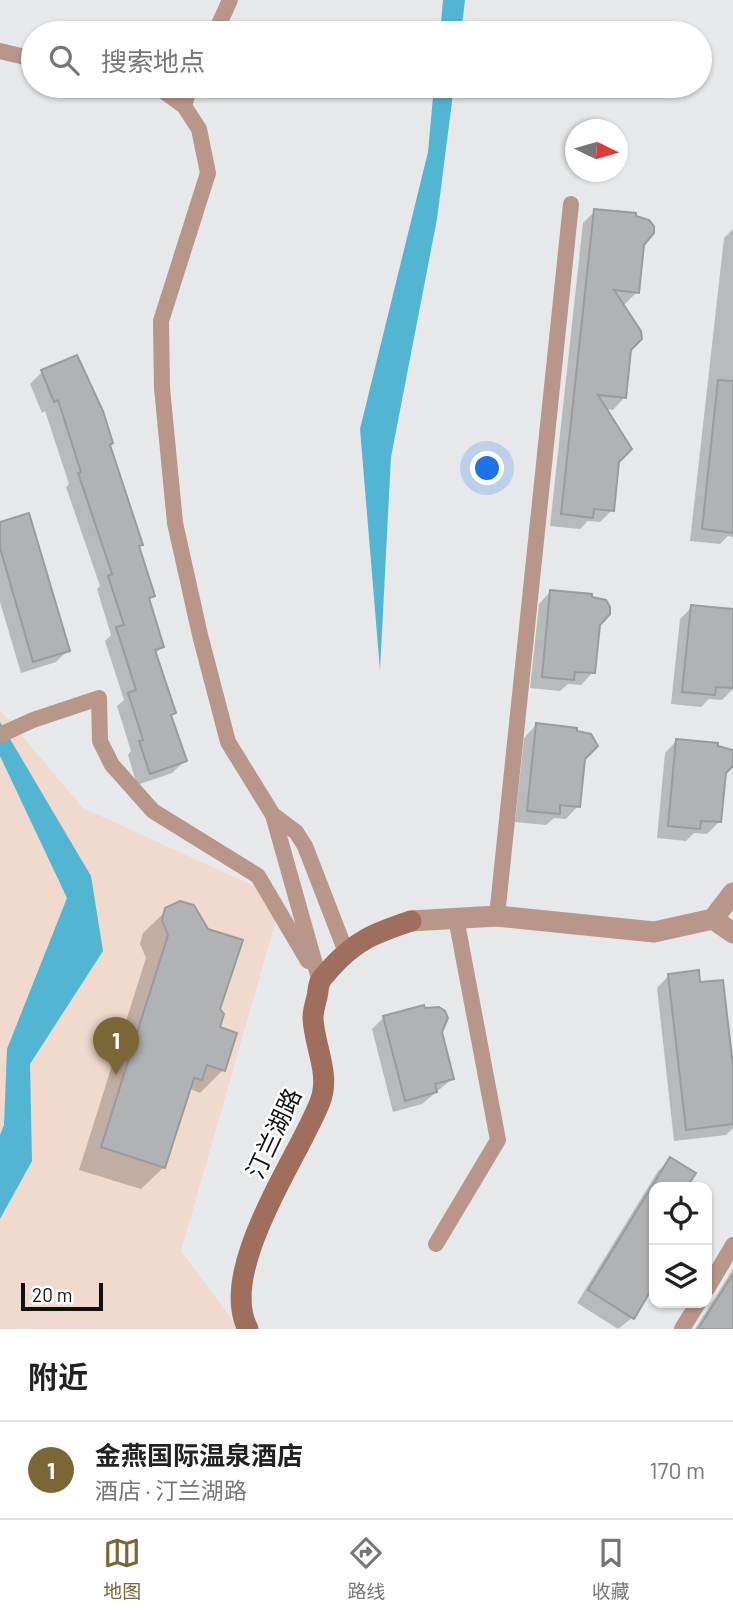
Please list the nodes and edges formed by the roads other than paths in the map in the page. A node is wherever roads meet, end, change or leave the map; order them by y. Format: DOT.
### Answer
graph roads {
  1 [pos="230,0"];
  2 [pos="220,21"];
  3 [pos="0,51"];
  4 [pos="21,56"];
  5 [pos="174,98"];
  6 [pos="186,98"];
  7 [pos="184,106"];
  8 [pos="571,204"];
  9 [pos="0,736"];
  10 [pos="273,815"];
  11 [pos="733,893"];
  12 [pos="497,916"];
  13 [pos="456,918"];
  14 [pos="713,919"];
  15 [pos="733,933"];
  16 [pos="346,952"];
  17 [pos="320,982"];
  18 [pos="436,1244"];
  19 [pos="733,1245"];
  20 [pos="712,1281"];
  21 [pos="695,1308"];
  22 [pos="248,1329"];
  23 [pos="682,1329"];
  1 -- 2 [label="lane"];
  3 -- 4 [label="lane"];
  5 -- 7 [label="lane"];
  6 -- 7 [label="lane"];
  7 -- 10 [label="lane"];
  8 -- 12 [label="lane"];
  9 -- 17 [label="lane"];
  10 -- 16 [label="lane"];
  10 -- 17 [label="lane"];
  11 -- 14 [label="street"];
  12 -- 13 [label="street"];
  12 -- 14 [label="street"];
  13 -- 16 [label="street, 汀兰湖路"];
  13 -- 18 [label="lane"];
  14 -- 15 [label="street"];
  16 -- 17 [label="street, 汀兰湖路"];
  17 -- 22 [label="street, 汀兰湖路"];
  19 -- 20 [label="lane"];
  21 -- 23 [label="lane"];
}
